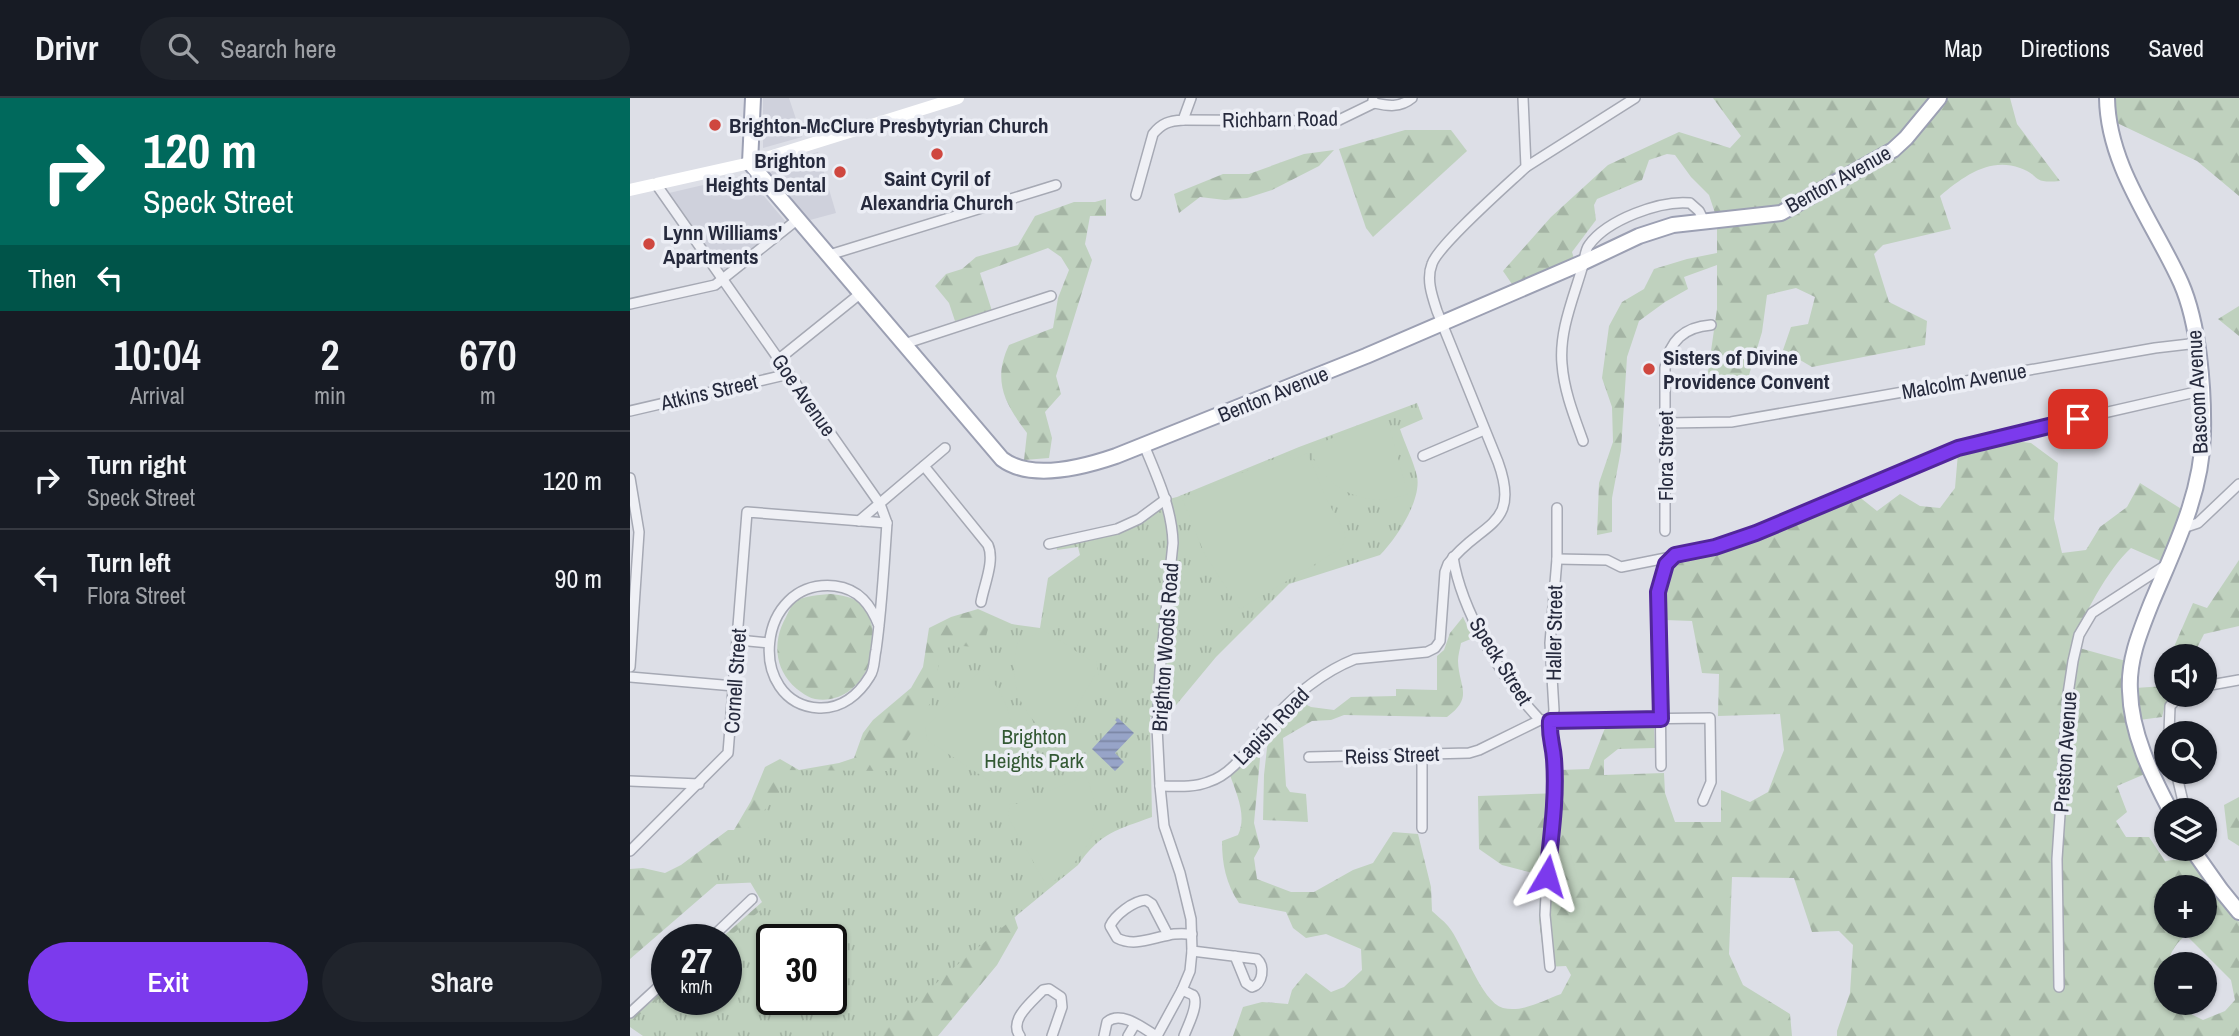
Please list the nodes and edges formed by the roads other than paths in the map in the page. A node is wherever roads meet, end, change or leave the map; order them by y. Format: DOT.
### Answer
graph roads {
  1 [pos="753,98"];
  2 [pos="958,98"];
  3 [pos="1191,98"];
  4 [pos="1412,98"];
  5 [pos="1523,98"];
  6 [pos="1635,98"];
  7 [pos="1939,98"];
  8 [pos="2107,98"];
  9 [pos="1373,100"];
  10 [pos="1183,120"];
  11 [pos="750,163"];
  12 [pos="1526,167"];
  13 [pos="656,184"];
  14 [pos="1056,185"];
  15 [pos="630,190"];
  16 [pos="1136,195"];
  17 [pos="798,219"];
  18 [pos="1704,221"];
  19 [pos="829,255"];
  20 [pos="1584,262"];
  21 [pos="724,281"];
  22 [pos="861,293"];
  23 [pos="1051,296"];
  24 [pos="630,304"];
  25 [pos="1442,323"];
  26 [pos="1712,325"];
  27 [pos="2197,343"];
  28 [pos="904,344"];
  29 [pos="779,359"];
  30 [pos="789,374"];
  31 [pos="2200,391"];
  32 [pos="630,411"];
  33 [pos="1665,423"];
  34 [pos="1484,430"];
  35 [pos="1583,441"];
  36 [pos="1144,444"];
  37 [pos="945,449"];
  38 [pos="1423,456"];
  39 [pos="924,467"];
  40 [pos="630,478"];
  41 [pos="2239,484"];
  42 [pos="1166,499"];
  43 [pos="880,504"];
  44 [pos="1556,508"];
  45 [pos="859,521"];
  46 [pos="887,523"];
  47 [pos="2183,528"];
  48 [pos="1665,531"];
  49 [pos="1048,544"];
  50 [pos="1675,555"];
  51 [pos="1453,557"];
  52 [pos="1557,559"];
  53 [pos="2168,564"];
  54 [pos="981,602"];
  55 [pos="879,626"];
  56 [pos="738,640"];
  57 [pos="769,643"];
  58 [pos="630,667"];
  59 [pos="630,677"];
  60 [pos="2239,680"];
  61 [pos="2217,684"];
  62 [pos="734,686"];
  63 [pos="1661,719"];
  64 [pos="1540,720"];
  65 [pos="1550,721"];
  66 [pos="1422,754"];
  67 [pos="1309,757"];
  68 [pos="1661,766"];
  69 [pos="630,780"];
  70 [pos="699,784"];
  71 [pos="1160,786"];
  72 [pos="2165,798"];
  73 [pos="1703,801"];
  74 [pos="1422,828"];
  75 [pos="630,851"];
  76 [pos="2201,861"];
  77 [pos="752,899"];
  78 [pos="2239,912"];
  79 [pos="726,924"];
  80 [pos="1192,934"];
  81 [pos="1168,935"];
  82 [pos="1192,951"];
  83 [pos="1235,956"];
  84 [pos="1550,967"];
  85 [pos="2059,987"];
  86 [pos="1182,990"];
  87 [pos="651,994"];
  88 [pos="630,1013"];
  89 [pos="1135,1024"];
  90 [pos="1020,1036"];
  91 [pos="1052,1036"];
  92 [pos="1104,1036"];
  93 [pos="1128,1036"];
  94 [pos="1157,1036"];
  95 [pos="1184,1036"];
  1 -- 11 [label="main road"];
  2 -- 11 [label="street"];
  3 -- 10 [label="street"];
  4 -- 9 [label="street"];
  5 -- 12 [label="street"];
  6 -- 12 [label="street"];
  7 -- 18 [label="main road, Benton Avenue"];
  8 -- 27 [label="main road, Bascom Avenue"];
  9 -- 10 [label="street, Richbarn Road"];
  10 -- 16 [label="street, Richbarn Road"];
  11 -- 13 [label="street"];
  11 -- 17 [label="main road, Benton Avenue"];
  12 -- 25 [label="street"];
  13 -- 15 [label="street"];
  13 -- 21 [label="street, Goe Avenue"];
  14 -- 19 [label="street"];
  17 -- 19 [label="main road, Benton Avenue"];
  17 -- 21 [label="street"];
  18 -- 20 [label="main road, Benton Avenue"];
  18 -- 20 [label="street"];
  19 -- 22 [label="main road, Benton Avenue"];
  20 -- 25 [label="main road, Benton Avenue"];
  20 -- 35 [label="street"];
  21 -- 24 [label="street"];
  21 -- 29 [label="street, Goe Avenue"];
  22 -- 28 [label="main road, Benton Avenue"];
  22 -- 29 [label="street, Atkins Street"];
  23 -- 28 [label="street"];
  25 -- 34 [label="street"];
  25 -- 36 [label="main road, Benton Avenue"];
  26 -- 33 [label="street, Flora Street"];
  27 -- 31 [label="main road, Bascom Avenue"];
  27 -- 33 [label="street, Malcolm Avenue"];
  28 -- 36 [label="main road, Benton Avenue"];
  29 -- 30 [label="street, Goe Avenue"];
  30 -- 32 [label="street, Atkins Street"];
  30 -- 43 [label="street, Goe Avenue"];
  31 -- 47 [label="main road, Bascom Avenue"];
  31 -- 50 [label="street"];
  33 -- 48 [label="street, Flora Street"];
  34 -- 38 [label="street"];
  34 -- 51 [label="street"];
  36 -- 42 [label="street, Brighton Woods Road"];
  37 -- 39 [label="street"];
  39 -- 43 [label="street"];
  39 -- 54 [label="street"];
  40 -- 58 [label="street"];
  41 -- 47 [label="street"];
  42 -- 49 [label="street"];
  42 -- 71 [label="street, Brighton Woods Road"];
  43 -- 45 [label="street"];
  43 -- 46 [label="street, Goe Avenue"];
  44 -- 52 [label="street, Haller Street"];
  45 -- 46 [label="street"];
  45 -- 56 [label="street, Cornell Street"];
  46 -- 55 [label="street, Goe Avenue"];
  47 -- 53 [label="main road, Bascom Avenue"];
  50 -- 52 [label="street"];
  50 -- 63 [label="street"];
  51 -- 64 [label="street, Speck Street"];
  51 -- 71 [label="street, Lapish Road"];
  52 -- 65 [label="street, Haller Street"];
  53 -- 72 [label="main road, Bascom Avenue"];
  53 -- 85 [label="street, Preston Avenue"];
  55 -- 57 [label="street"];
  55 -- 57 [label="street"];
  56 -- 57 [label="street"];
  56 -- 62 [label="street, Cornell Street"];
  59 -- 62 [label="street"];
  60 -- 61 [label="street"];
  62 -- 70 [label="street, Cornell Street"];
  63 -- 65 [label="street, Speck Street"];
  63 -- 68 [label="street"];
  63 -- 73 [label="street, Speck Street"];
  64 -- 65 [label="street, Speck Street"];
  64 -- 66 [label="street, Reiss Street"];
  65 -- 84 [label="street, Haller Street"];
  66 -- 67 [label="street, Reiss Street"];
  66 -- 74 [label="street"];
  69 -- 70 [label="street"];
  70 -- 75 [label="street, Cornell Street"];
  71 -- 80 [label="street, Brighton Woods Road"];
  76 -- 78 [label="main road"];
  77 -- 79 [label="street"];
  80 -- 81 [label="street"];
  80 -- 82 [label="street, Brighton Woods Road"];
  81 -- 81 [label="street"];
  82 -- 83 [label="street"];
  82 -- 86 [label="street, Brighton Woods Road"];
  86 -- 94 [label="street, Brighton Woods Road"];
  86 -- 95 [label="street"];
  87 -- 88 [label="street"];
  89 -- 92 [label="street"];
  89 -- 93 [label="street"];
  89 -- 94 [label="street"];
  90 -- 91 [label="street"];
}
